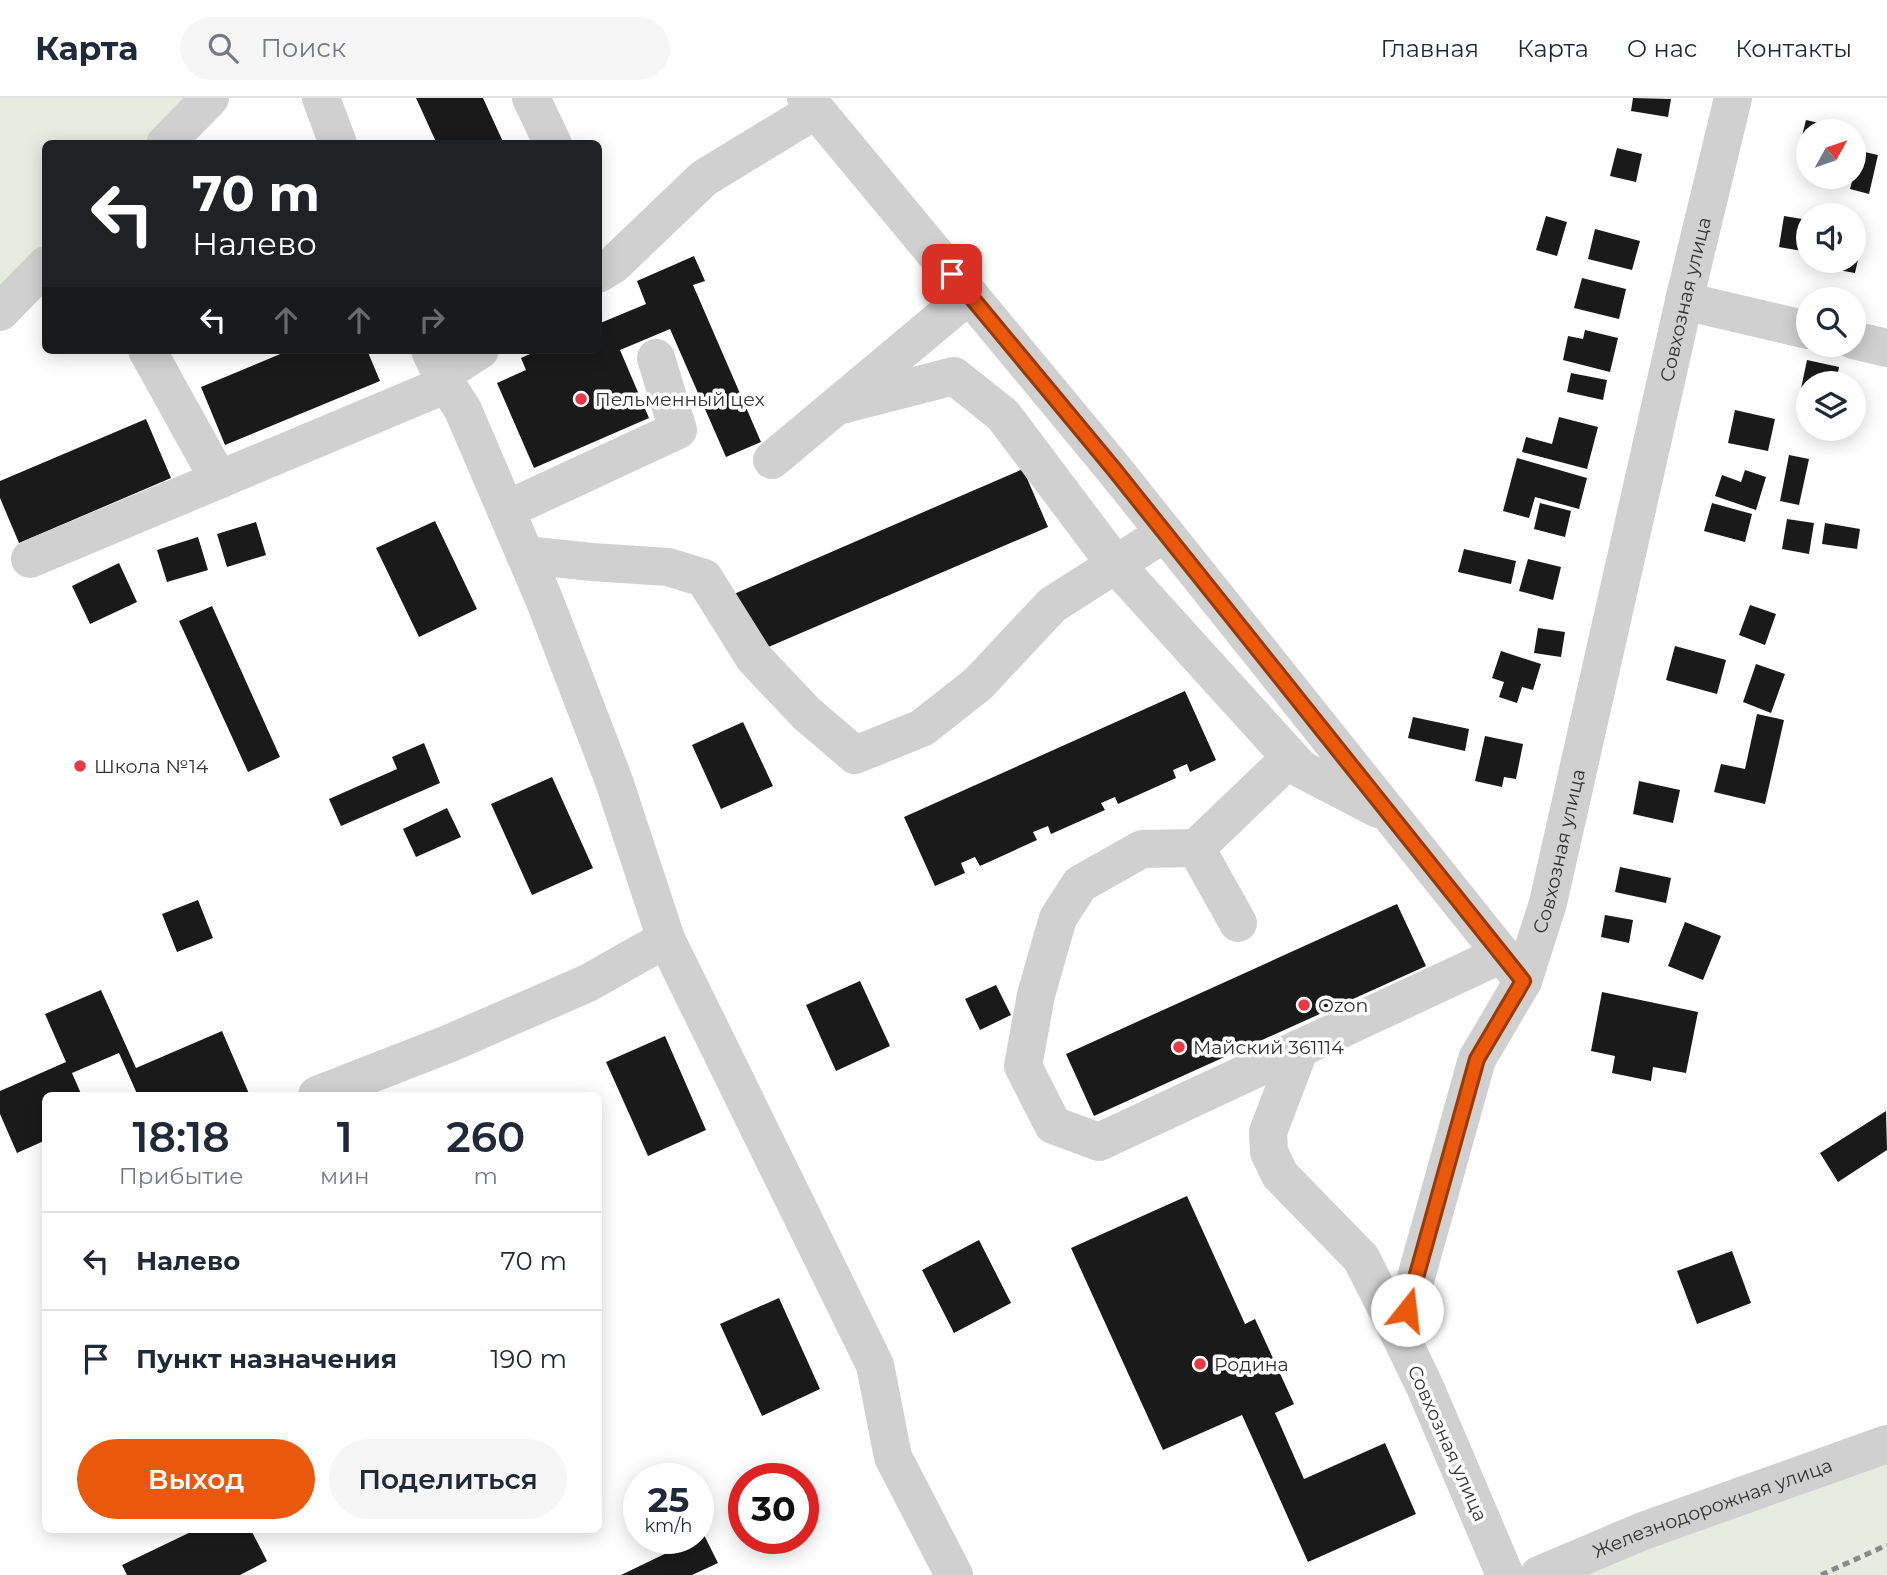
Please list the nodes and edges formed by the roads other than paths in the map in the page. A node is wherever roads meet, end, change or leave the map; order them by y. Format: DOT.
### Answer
graph roads {
  1 [pos="210,98"];
  2 [pos="321,98"];
  3 [pos="531,98"];
  4 [pos="1732,98"];
  5 [pos="811,104"];
  6 [pos="169,140"];
  7 [pos="337,140"];
  8 [pos="551,140"];
  9 [pos="603,258"];
  10 [pos="42,269"];
  11 [pos="969,295"];
  12 [pos="1684,302"];
  13 [pos="0,312"];
  14 [pos="1796,327"];
  15 [pos="1866,343"];
  16 [pos="1887,348"];
  17 [pos="149,354"];
  18 [pos="472,354"];
  19 [pos="656,358"];
  20 [pos="439,370"];
  21 [pos="837,406"];
  22 [pos="772,460"];
  23 [pos="219,480"];
  24 [pos="506,510"];
  25 [pos="1165,533"];
  26 [pos="525,555"];
  27 [pos="30,559"];
  28 [pos="1116,565"];
  29 [pos="1290,758"];
  30 [pos="1392,817"];
  31 [pos="1196,848"];
  32 [pos="1238,923"];
  33 [pos="666,939"];
  34 [pos="1513,967"];
  35 [pos="1300,1048"];
  36 [pos="325,1092"];
  37 [pos="1400,1335"];
  38 [pos="1887,1444"];
  39 [pos="954,1575"];
  40 [pos="1505,1575"];
  41 [pos="1539,1575"];
  1 -- 6 [label="street"];
  2 -- 7 [label="street"];
  3 -- 8 [label="street"];
  4 -- 12 [label="street, Совхозная улица"];
  5 -- 9 [label="street"];
  5 -- 11 [label="street"];
  10 -- 13 [label="street"];
  11 -- 21 [label="street"];
  11 -- 25 [label="street"];
  12 -- 14 [label="street"];
  12 -- 34 [label="street, Совхозная улица"];
  15 -- 16 [label="street"];
  17 -- 23 [label="street"];
  18 -- 20 [label="street"];
  19 -- 24 [label="street"];
  20 -- 23 [label="street"];
  20 -- 24 [label="street"];
  21 -- 22 [label="street"];
  21 -- 28 [label="street"];
  23 -- 27 [label="street"];
  24 -- 26 [label="street"];
  25 -- 28 [label="street"];
  25 -- 30 [label="street"];
  26 -- 28 [label="street"];
  26 -- 33 [label="street"];
  28 -- 29 [label="street"];
  29 -- 30 [label="street"];
  29 -- 31 [label="street"];
  30 -- 34 [label="street"];
  31 -- 32 [label="street"];
  31 -- 35 [label="street"];
  33 -- 36 [label="street"];
  33 -- 39 [label="street"];
  34 -- 35 [label="street"];
  34 -- 37 [label="street, Совхозная улица"];
  35 -- 37 [label="street"];
  37 -- 40 [label="street, Совхозная улица"];
  38 -- 41 [label="street, Железнодорожная улица"];
}
